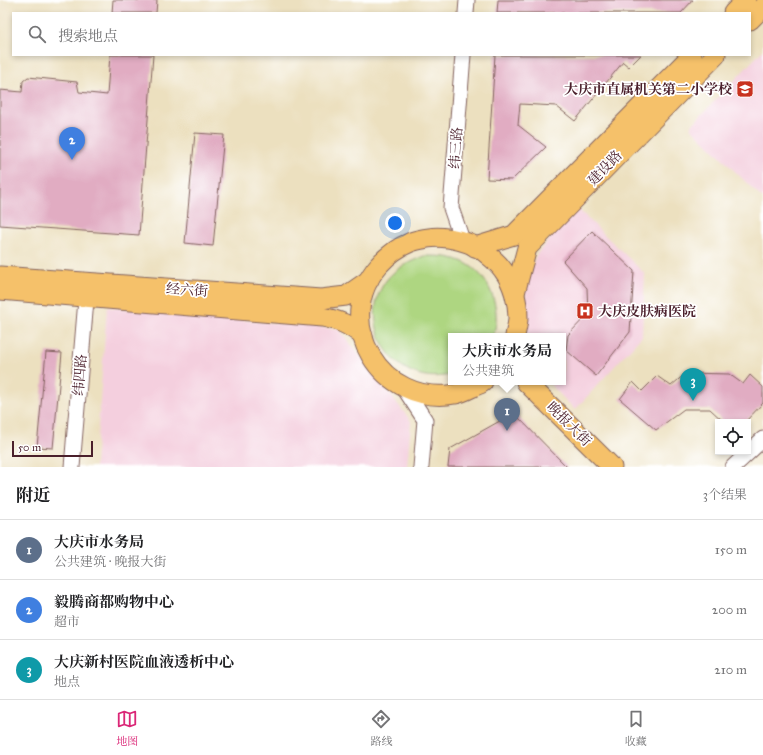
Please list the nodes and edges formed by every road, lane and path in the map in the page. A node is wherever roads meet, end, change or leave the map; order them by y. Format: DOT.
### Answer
graph roads {
  1 [pos="467,0"];
  2 [pos="746,0"];
  3 [pos="763,7"];
  4 [pos="466,12"];
  5 [pos="734,12"];
  6 [pos="751,19"];
  7 [pos="463,56"];
  8 [pos="691,56"];
  9 [pos="715,56"];
  10 [pos="468,244"];
  11 [pos="0,276"];
  12 [pos="369,280"];
  13 [pos="0,290"];
  14 [pos="87,290"];
  15 [pos="515,293"];
  16 [pos="516,333"];
  17 [pos="363,336"];
  18 [pos="478,385"];
  19 [pos="529,385"];
  20 [pos="404,388"];
  21 [pos="763,439"];
  22 [pos="72,467"];
  23 [pos="421,467"];
  24 [pos="612,467"];
  25 [pos="733,467"];
  1 -- 4 [label="street"];
  2 -- 5 [label="main road"];
  3 -- 6 [label="main road"];
  7 -- 10 [label="street, 纬三路"];
  8 -- 10 [label="main road, 建设路"];
  9 -- 15 [label="main road, 建设路"];
  10 -- 12 [label="main road"];
  10 -- 15 [label="main road"];
  11 -- 14 [label="main road, 经六街"];
  12 -- 14 [label="main road, 经六街"];
  12 -- 17 [label="main road"];
  13 -- 14 [label="main road, 经六街"];
  14 -- 17 [label="main road, 经六街"];
  14 -- 22 [label="street, 纬四路"];
  15 -- 16 [label="main road"];
  17 -- 20 [label="main road"];
  18 -- 20 [label="main road"];
  19 -- 24 [label="main road, 晚报大街"];
  20 -- 23 [label="street"];
  21 -- 25 [label="street"];
}
